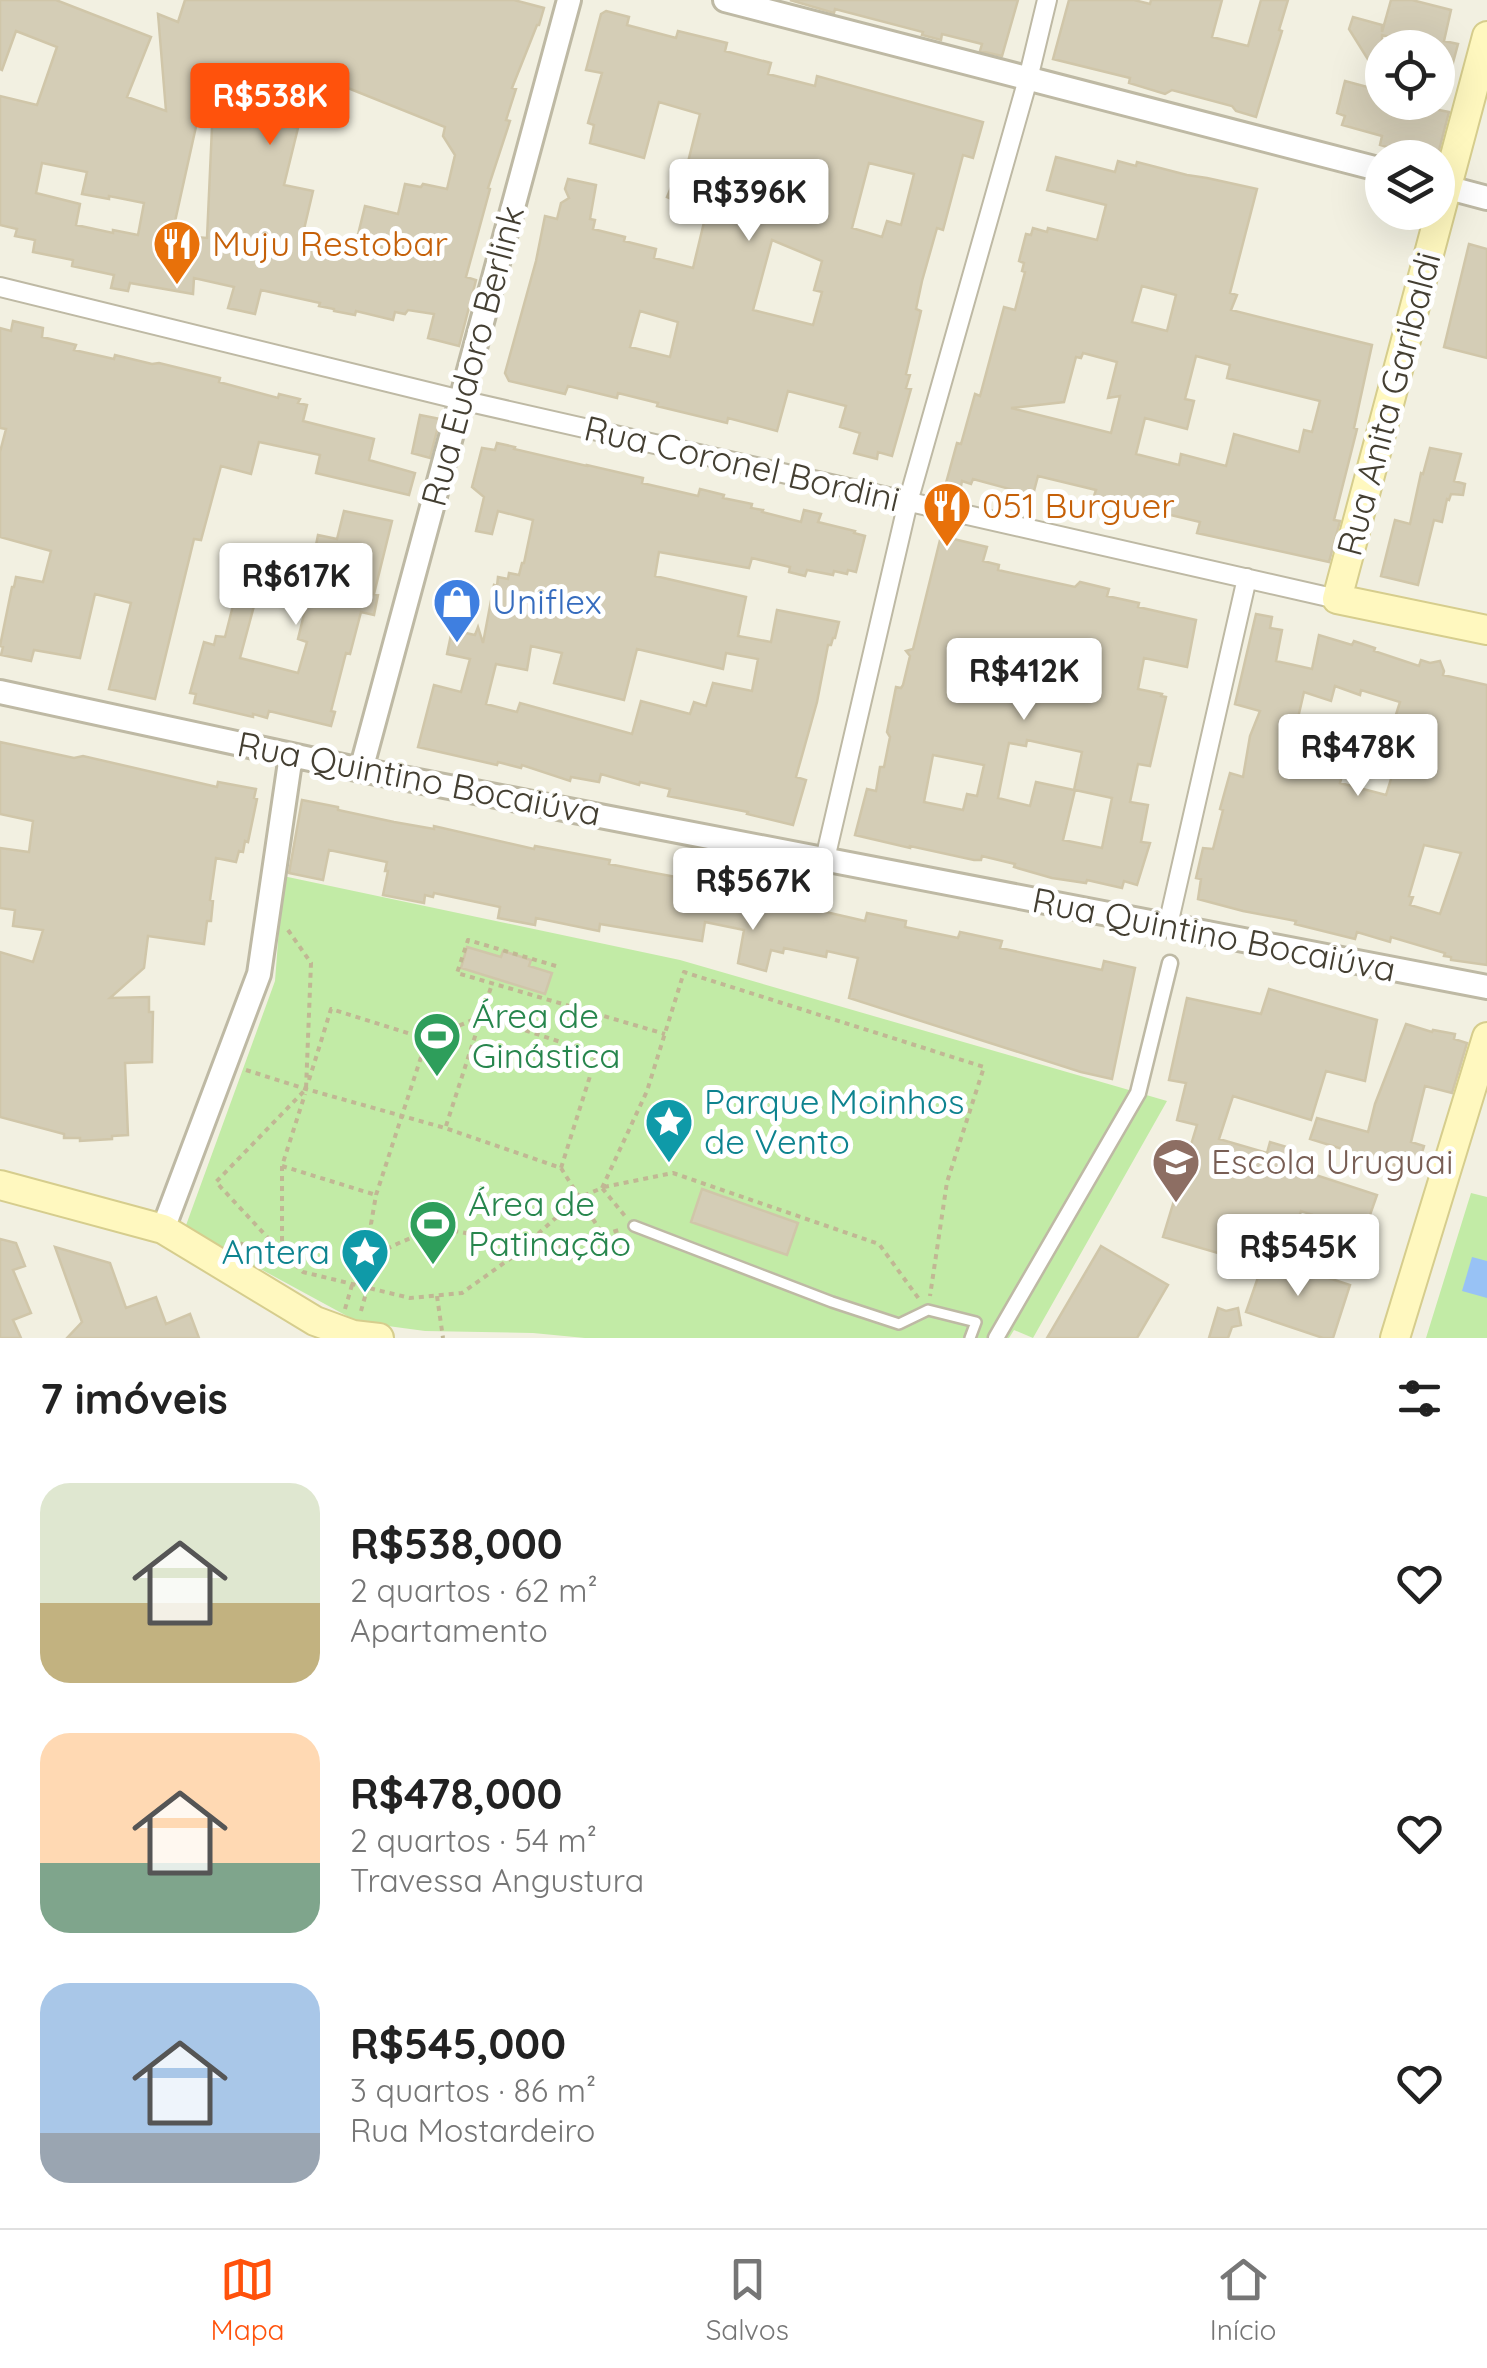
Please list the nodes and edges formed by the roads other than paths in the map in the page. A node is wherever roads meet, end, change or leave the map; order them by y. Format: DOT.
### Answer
graph roads {
  1 [pos="569,0"];
  2 [pos="725,0"];
  3 [pos="1047,0"];
  4 [pos="1487,36"];
  5 [pos="1028,79"];
  6 [pos="1455,143"];
  7 [pos="1365,166"];
  8 [pos="1455,189"];
  9 [pos="1487,198"];
  10 [pos="1431,230"];
  11 [pos="0,287"];
  12 [pos="462,400"];
  13 [pos="908,502"];
  14 [pos="1247,578"];
  15 [pos="1337,599"];
  16 [pos="1487,630"];
  17 [pos="0,692"];
  18 [pos="291,755"];
  19 [pos="362,770"];
  20 [pos="825,860"];
  21 [pos="1168,926"];
  22 [pos="1170,962"];
  23 [pos="1487,987"];
  24 [pos="1487,1037"];
  25 [pos="0,1185"];
  26 [pos="634,1226"];
  27 [pos="164,1229"];
  28 [pos="899,1324"];
  29 [pos="317,1329"];
  30 [pos="378,1338"];
  31 [pos="894,1338"];
  32 [pos="970,1338"];
  33 [pos="996,1338"];
  34 [pos="1395,1338"];
  1 -- 12 [label="street, Rua Eudoro Berlink"];
  2 -- 5 [label="street"];
  3 -- 5 [label="street"];
  4 -- 6 [label="main road, Rua Anita Garibaldi"];
  5 -- 7 [label="street"];
  5 -- 13 [label="street"];
  8 -- 9 [label="street"];
  10 -- 15 [label="main road, Rua Anita Garibaldi"];
  11 -- 12 [label="street, Rua Coronel Bordini"];
  12 -- 13 [label="street, Rua Coronel Bordini"];
  12 -- 19 [label="street, Rua Eudoro Berlink"];
  13 -- 14 [label="street, Rua Coronel Bordini"];
  13 -- 20 [label="street"];
  14 -- 15 [label="street, Rua Coronel Bordini"];
  14 -- 21 [label="street"];
  15 -- 16 [label="main road, Rua Coronel Bordini"];
  17 -- 18 [label="street, Rua Quintino Bocaiúva"];
  18 -- 19 [label="street, Rua Quintino Bocaiúva"];
  18 -- 27 [label="street"];
  19 -- 20 [label="street, Rua Quintino Bocaiúva"];
  20 -- 21 [label="street, Rua Quintino Bocaiúva"];
  21 -- 23 [label="street, Rua Quintino Bocaiúva"];
  22 -- 33 [label="street"];
  24 -- 34 [label="main road"];
  25 -- 27 [label="main road"];
  26 -- 28 [label="lane"];
  27 -- 29 [label="main road"];
  28 -- 31 [label="lane"];
  28 -- 32 [label="lane"];
  29 -- 30 [label="main road"];
}
